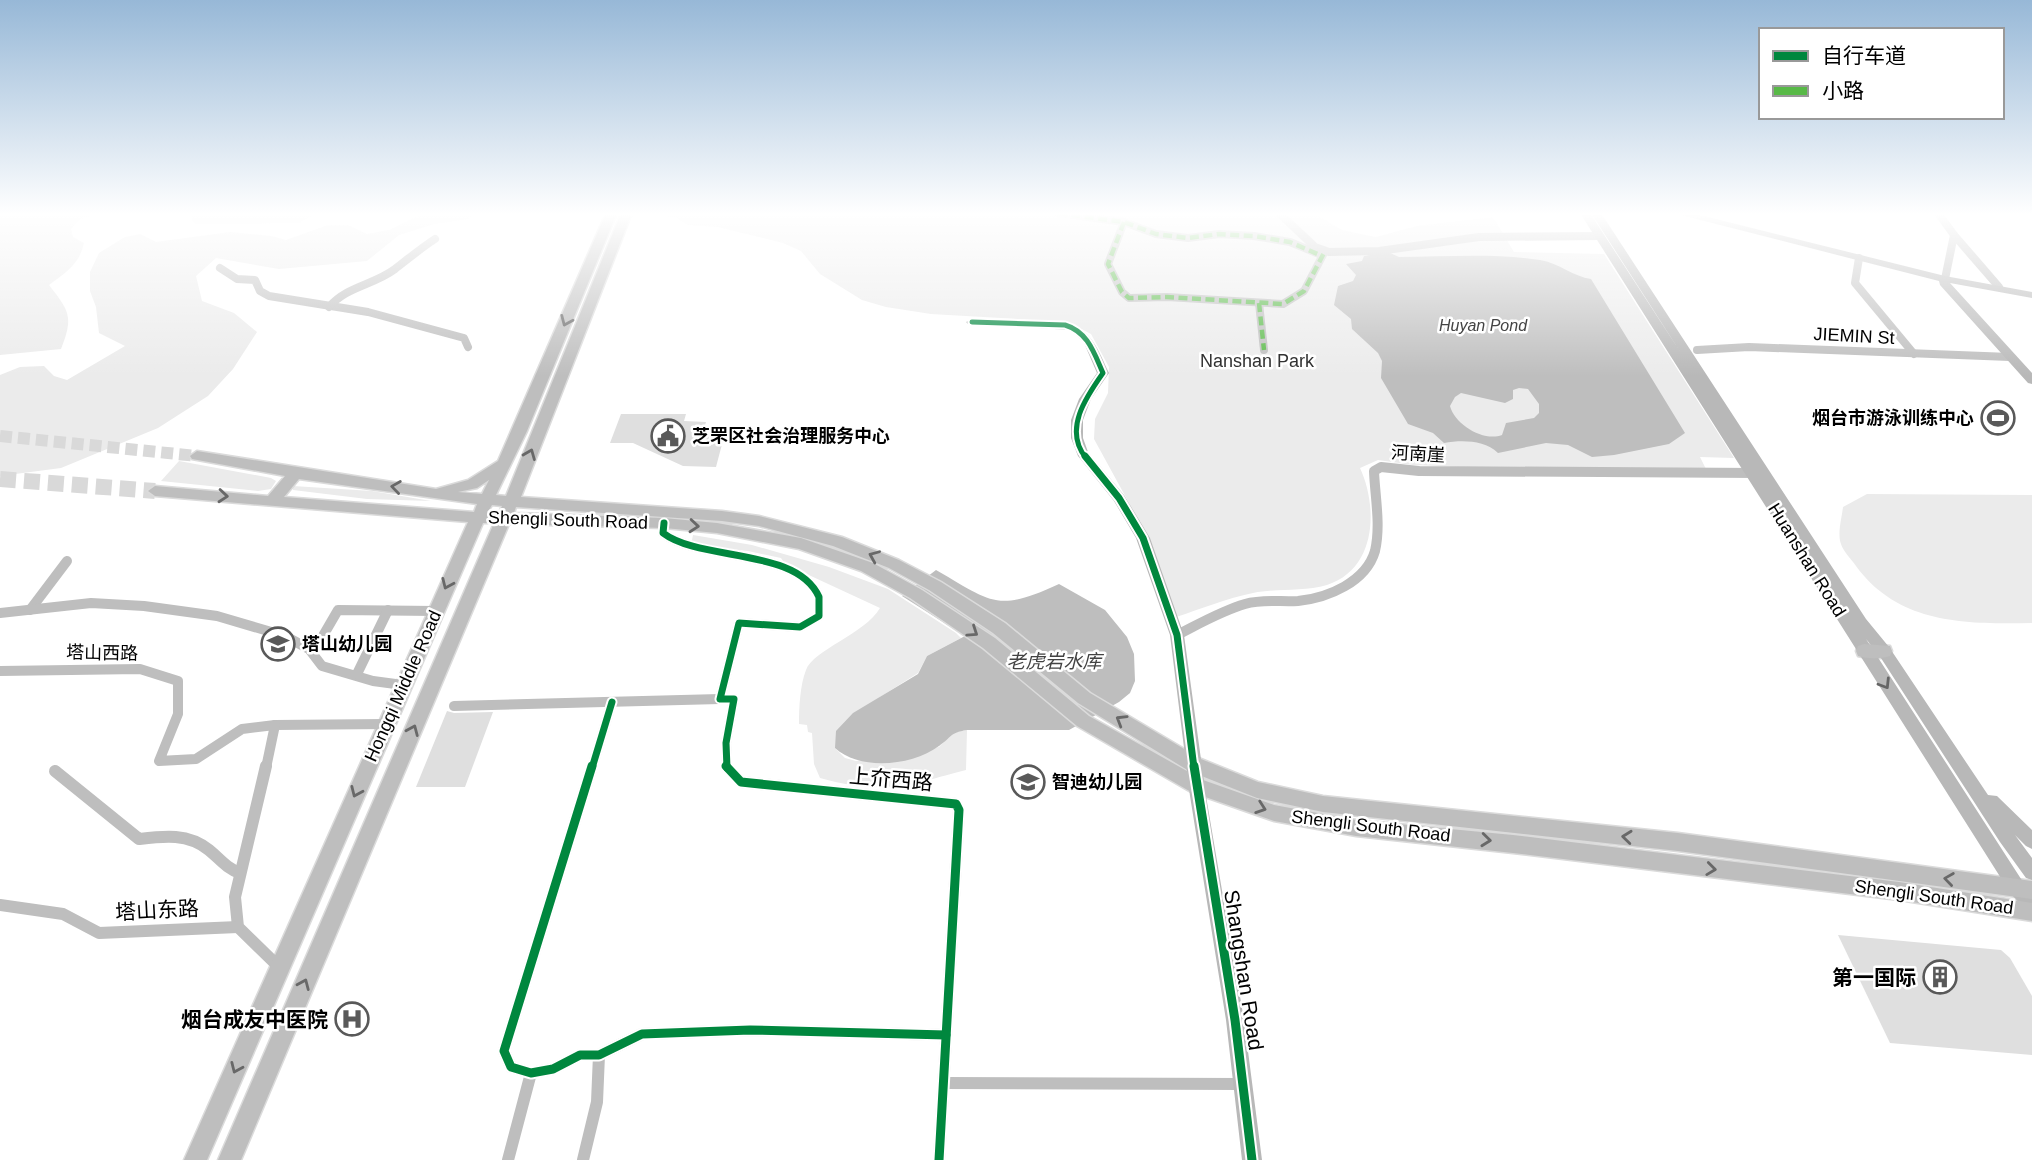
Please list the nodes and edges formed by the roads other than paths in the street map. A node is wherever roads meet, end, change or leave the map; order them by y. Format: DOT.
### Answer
graph roads {
  1 [pos="397,267"];
  2 [pos="589,267"];
  3 [pos="605,267"];
  4 [pos="1110,267"];
  5 [pos="1317,267"];
  6 [pos="1620,267"];
  7 [pos="1631,267"];
  8 [pos="1858,267"];
  9 [pos="1900,267"];
  10 [pos="1906,267"];
  11 [pos="1947,267"];
  12 [pos="1982,267"];
  13 [pos="220,268"];
  14 [pos="1945,277"];
  15 [pos="1999,287"];
  16 [pos="2032,295"];
  17 [pos="1259,303"];
  18 [pos="329,307"];
  19 [pos="972,322"];
  20 [pos="468,347"];
  21 [pos="1264,350"];
  22 [pos="1697,350"];
  23 [pos="1914,354"];
  24 [pos="2010,356"];
  25 [pos="2032,380"];
  26 [pos="197,456"];
  27 [pos="506,463"];
  28 [pos="296,473"];
  29 [pos="1759,473"];
  30 [pos="155,491"];
  31 [pos="428,492"];
  32 [pos="272,500"];
  33 [pos="483,509"];
  34 [pos="507,509"];
  35 [pos="425,514"];
  36 [pos="664,523"];
  37 [pos="463,550"];
  38 [pos="67,561"];
  39 [pos="30,610"];
  40 [pos="388,610"];
  41 [pos="436,611"];
  42 [pos="0,612"];
  43 [pos="1177,635"];
  44 [pos="1864,651"];
  45 [pos="1884,651"];
  46 [pos="313,653"];
  47 [pos="0,671"];
  48 [pos="357,674"];
  49 [pos="403,685"];
  50 [pos="720,699"];
  51 [pos="612,702"];
  52 [pos="454,706"];
  53 [pos="386,723"];
  54 [pos="275,725"];
  55 [pos="1953,755"];
  56 [pos="1188,760"];
  57 [pos="55,771"];
  58 [pos="1197,786"];
  59 [pos="2032,841"];
  60 [pos="2032,872"];
  61 [pos="240,873"];
  62 [pos="2024,889"];
  63 [pos="2032,904"];
  64 [pos="0,905"];
  65 [pos="2032,912"];
  66 [pos="238,927"];
  67 [pos="280,968"];
  68 [pos="946,1035"];
  69 [pos="599,1055"];
  70 [pos="531,1073"];
  71 [pos="944,1083"];
  72 [pos="1242,1084"];
  73 [pos="195,1160"];
  74 [pos="229,1160"];
  75 [pos="508,1160"];
  76 [pos="583,1160"];
  77 [pos="939,1160"];
  78 [pos="1252,1160"];
  1 -- 18 [label="street"];
  2 -- 27 [label="main road, Hongqi Middle Road, one-way"];
  34 -- 3 [label="main road, Hongqi Middle Road, one-way"];
  4 -- 17 [label="street"];
  5 -- 17 [label="street"];
  6 -- 29 [label="main road, Huanshan Road"];
  7 -- 29 [label="main road, Huanshan Road"];
  8 -- 23 [label="street"];
  9 -- 14 [label="main road"];
  10 -- 14 [label="main road"];
  11 -- 14 [label="street"];
  12 -- 15 [label="street"];
  13 -- 18 [label="street"];
  14 -- 15 [label="main road"];
  14 -- 24 [label="main road"];
  15 -- 16 [label="main road"];
  17 -- 21 [label="street"];
  18 -- 20 [label="street"];
  19 -- 43 [label="main road, Shangshan Road"];
  22 -- 23 [label="street, JIEMIN St"];
  23 -- 24 [label="street, JIEMIN St"];
  24 -- 25 [label="main road"];
  26 -- 28 [label="main road, Shengli South Road"];
  27 -- 31 [label="main road"];
  27 -- 33 [label="main road, Hongqi Middle Road"];
  31 -- 28 [label="main road, Shengli South Road, one-way"];
  28 -- 32 [label="main road"];
  29 -- 43 [label="street, 河南崖"];
  29 -- 44 [label="main road, Huanshan Road"];
  29 -- 45 [label="main road, Huanshan Road"];
  30 -- 32 [label="main road, Shengli South Road, one-way"];
  31 -- 33 [label="main road, Shengli South Road"];
  32 -- 35 [label="main road, Shengli South Road"];
  33 -- 34 [label="main road, Shengli South Road"];
  33 -- 35 [label="main road, Shengli South Road"];
  33 -- 37 [label="main road, Hongqi Middle Road"];
  34 -- 36 [label="main road, Shengli South Road"];
  56 -- 34 [label="main road, Shengli South Road, one-way"];
  74 -- 34 [label="main road, Hongqi Middle Road, one-way"];
  35 -- 37 [label="main road"];
  36 -- 50 [label="street"];
  36 -- 58 [label="main road, Shengli South Road, one-way"];
  37 -- 41 [label="main road, Hongqi Middle Road, one-way"];
  38 -- 39 [label="street"];
  39 -- 42 [label="street"];
  39 -- 46 [label="street"];
  40 -- 41 [label="street"];
  40 -- 46 [label="street"];
  40 -- 48 [label="street"];
  41 -- 49 [label="main road, Hongqi Middle Road"];
  43 -- 56 [label="main road, Shangshan Road"];
  44 -- 45 [label="main road"];
  44 -- 62 [label="main road, Huanshan Road, one-way"];
  45 -- 55 [label="main road, Huanshan Road"];
  46 -- 48 [label="street"];
  47 -- 54 [label="street, 塔山西路"];
  48 -- 49 [label="street"];
  49 -- 53 [label="main road, Hongqi Middle Road"];
  50 -- 51 [label="street"];
  50 -- 68 [label="street, 上夼西路"];
  51 -- 52 [label="street"];
  51 -- 70 [label="street"];
  53 -- 54 [label="street, 塔山西路"];
  53 -- 67 [label="main road, Hongqi Middle Road, one-way"];
  54 -- 61 [label="street"];
  55 -- 59 [label="main road"];
  55 -- 60 [label="main road, Huanshan Road"];
  56 -- 58 [label="main road, Shangshan Road"];
  62 -- 56 [label="main road, Shengli South Road, one-way"];
  57 -- 61 [label="street"];
  58 -- 65 [label="main road, Shengli South Road, one-way"];
  58 -- 72 [label="main road, Shangshan Road"];
  61 -- 66 [label="street"];
  62 -- 63 [label="main road, Huanshan Road"];
  64 -- 66 [label="street, 塔山东路"];
  66 -- 67 [label="street"];
  67 -- 73 [label="main road, Hongqi Middle Road, one-way"];
  68 -- 69 [label="street"];
  68 -- 71 [label="street, 上夼西路"];
  69 -- 70 [label="street"];
  69 -- 76 [label="street"];
  70 -- 75 [label="street"];
  71 -- 72 [label="street"];
  71 -- 77 [label="street, 上夼西路"];
  72 -- 78 [label="main road, Shangshan Road"];
}
